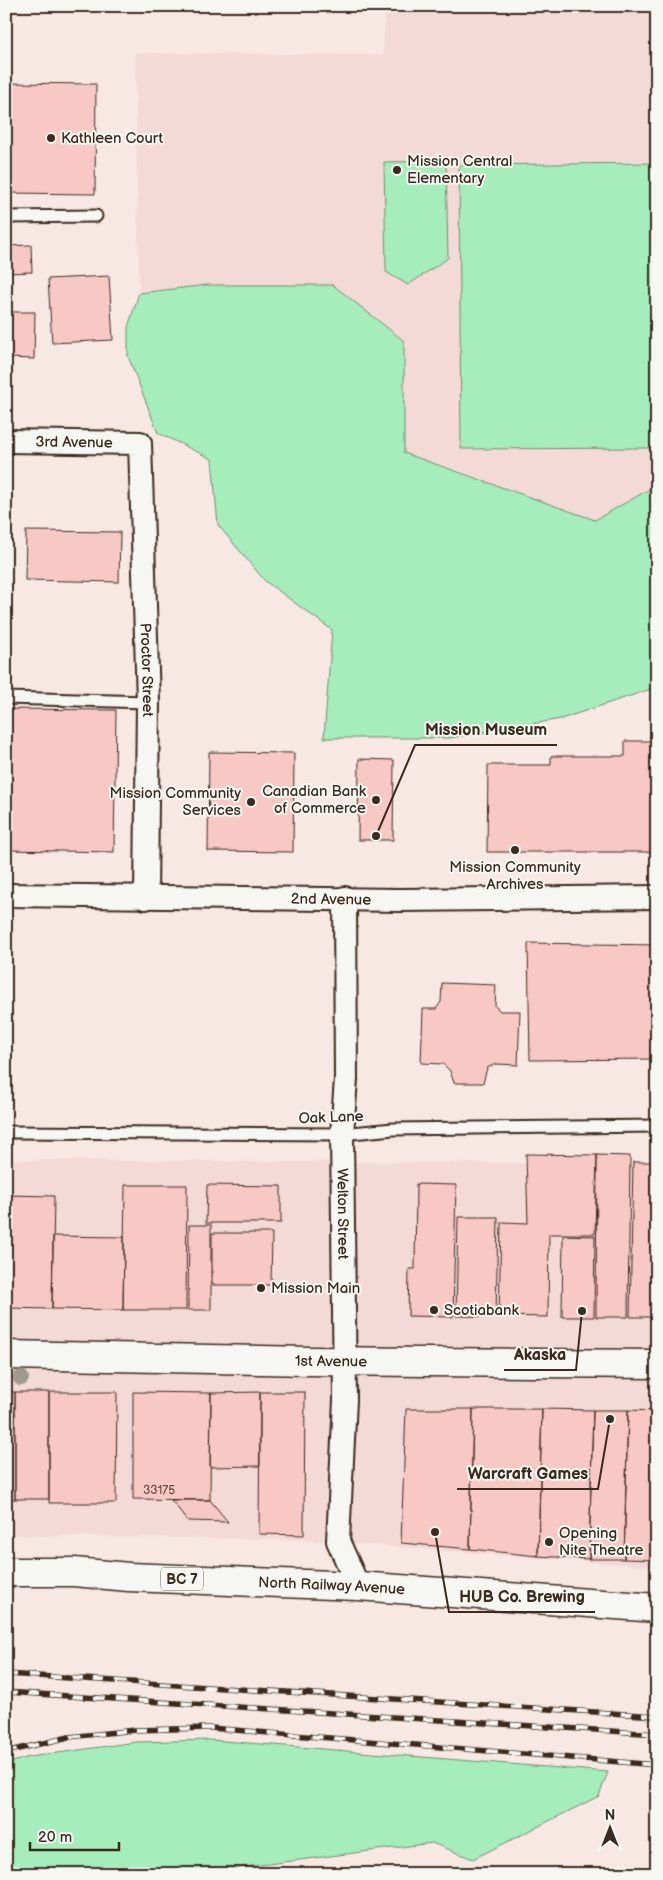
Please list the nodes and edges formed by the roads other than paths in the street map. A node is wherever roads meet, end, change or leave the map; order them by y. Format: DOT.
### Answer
graph roads {
  1 [pos="6,216"];
  2 [pos="96,216"];
  3 [pos="6,441"];
  4 [pos="140,442"];
  5 [pos="6,698"];
  6 [pos="148,702"];
  7 [pos="6,895"];
  8 [pos="657,897"];
  9 [pos="146,898"];
  10 [pos="345,898"];
  11 [pos="657,1126"];
  12 [pos="6,1132"];
  13 [pos="342,1134"];
  14 [pos="6,1354"];
  15 [pos="344,1360"];
  16 [pos="657,1364"];
  17 [pos="6,1572"];
  18 [pos="358,1586"];
  19 [pos="657,1608"];
  1 -- 2 [label="lane"];
  3 -- 4 [label="street, 3rd Avenue"];
  4 -- 6 [label="street, Proctor Street"];
  5 -- 6 [label="lane"];
  6 -- 9 [label="street, Proctor Street"];
  7 -- 9 [label="street, 2nd Avenue"];
  8 -- 10 [label="street, 2nd Avenue"];
  9 -- 10 [label="street, 2nd Avenue"];
  10 -- 13 [label="street, Welton Street"];
  11 -- 13 [label="lane, Oak Lane"];
  12 -- 13 [label="lane, Oak Lane"];
  13 -- 15 [label="street, Welton Street"];
  14 -- 15 [label="main road, 1st Avenue"];
  15 -- 16 [label="main road, 1st Avenue"];
  15 -- 18 [label="street, Welton Street"];
  17 -- 18 [label="main road, North Railway Avenue / BC 7"];
  18 -- 19 [label="main road, North Railway Avenue / BC 7"];
}
